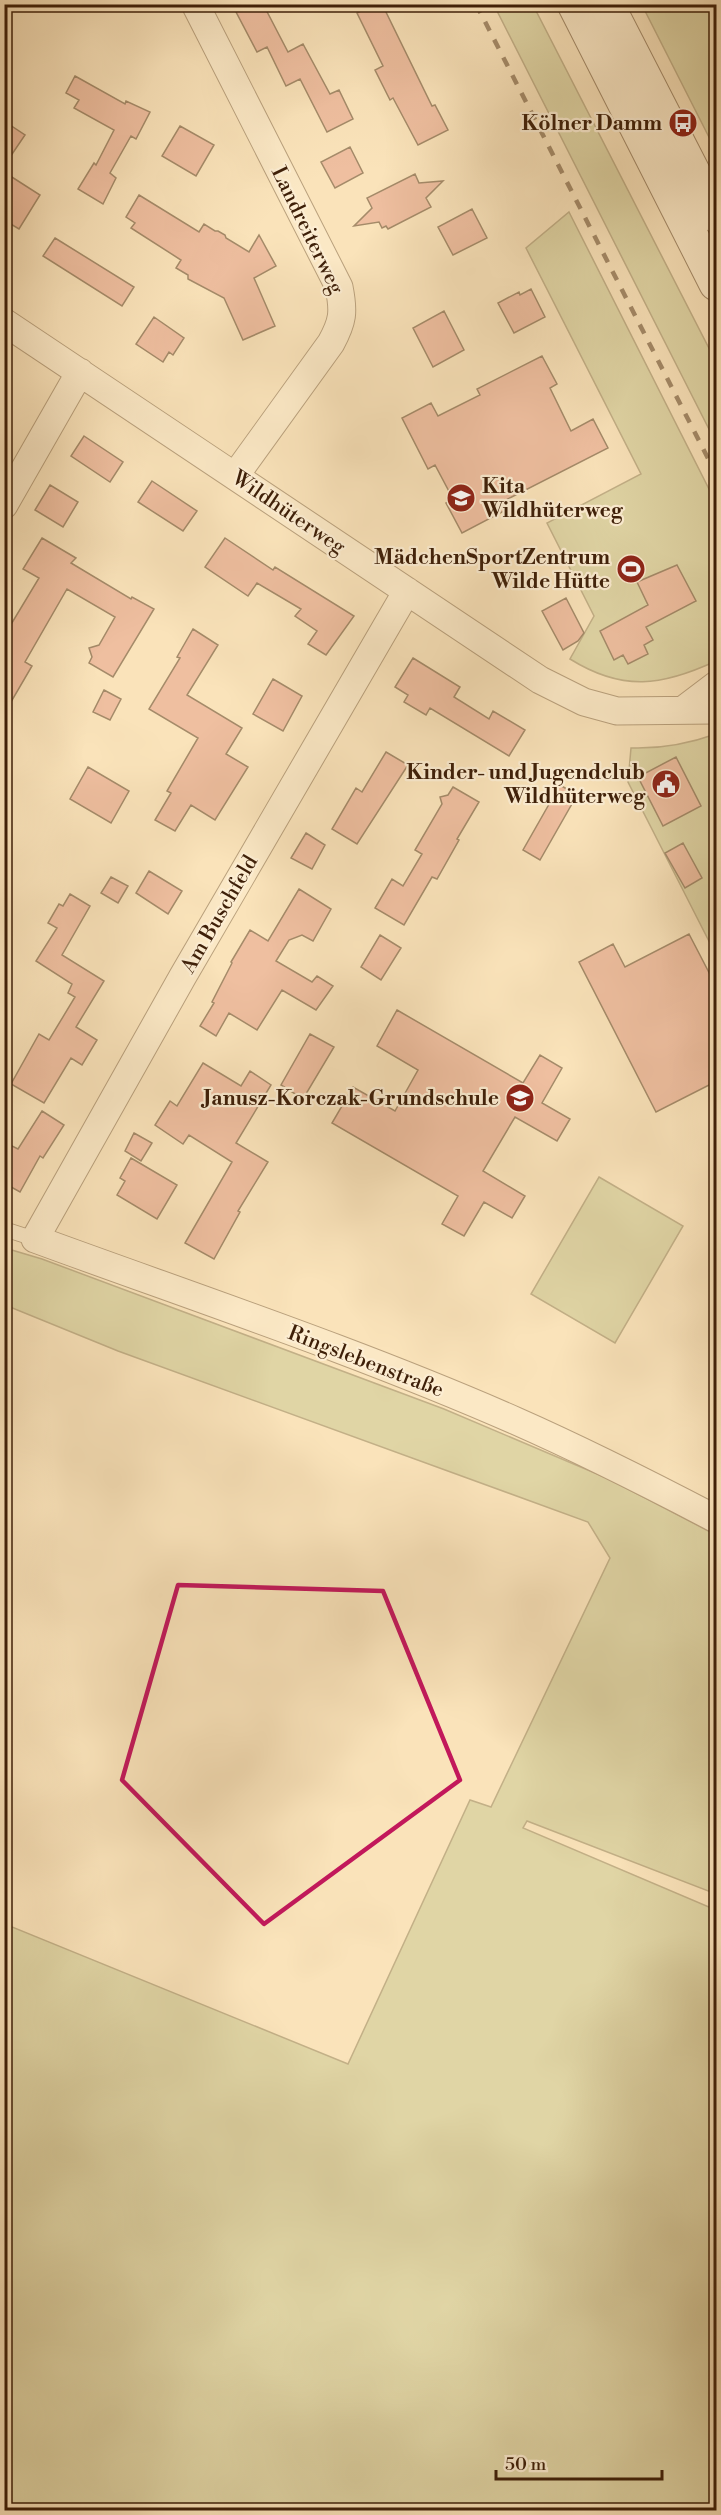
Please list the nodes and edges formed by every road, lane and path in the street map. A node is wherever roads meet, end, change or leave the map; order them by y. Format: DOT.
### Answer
graph roads {
  1 [pos="195,4"];
  2 [pos="574,4"];
  3 [pos="607,4"];
  4 [pos="717,216"];
  5 [pos="712,263"];
  6 [pos="4,322"];
  7 [pos="80,372"];
  8 [pos="235,476"];
  9 [pos="4,505"];
  10 [pos="408,591"];
  11 [pos="717,685"];
  12 [pos="683,710"];
  13 [pos="717,710"];
  14 [pos="4,1229"];
  15 [pos="35,1239"];
  16 [pos="717,1519"];
  1 -- 8 [label="street, Landreiterweg"];
  2 -- 5 [label="street"];
  3 -- 4 [label="street"];
  6 -- 7 [label="street, Wildhüterweg"];
  7 -- 8 [label="street, Wildhüterweg"];
  7 -- 9 [label="street"];
  8 -- 10 [label="street, Wildhüterweg"];
  10 -- 12 [label="street, Wildhüterweg"];
  10 -- 15 [label="street, Am Buschfeld"];
  11 -- 12 [label="street"];
  12 -- 13 [label="street, Wildhüterweg"];
  14 -- 15 [label="lane, Ringslebenstraße"];
  15 -- 16 [label="street, Ringslebenstraße"];
}
